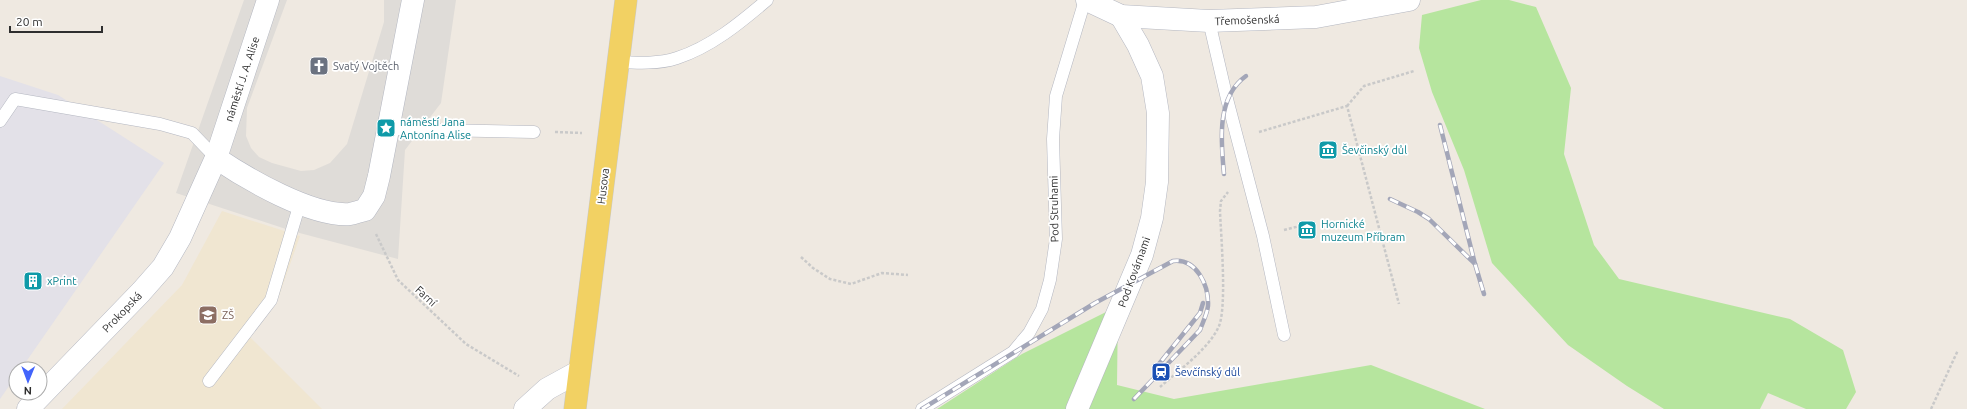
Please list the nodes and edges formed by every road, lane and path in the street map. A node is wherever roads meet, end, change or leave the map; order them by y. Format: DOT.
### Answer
graph roads {
  1 [pos="268,0"];
  2 [pos="413,0"];
  3 [pos="626,0"];
  4 [pos="767,0"];
  5 [pos="1086,0"];
  6 [pos="1409,0"];
  7 [pos="1121,16"];
  8 [pos="1209,21"];
  9 [pos="619,62"];
  10 [pos="1414,71"];
  11 [pos="1347,106"];
  12 [pos="0,121"];
  13 [pos="388,129"];
  14 [pos="534,132"];
  15 [pos="610,134"];
  16 [pos="1237,138"];
  17 [pos="216,158"];
  18 [pos="1249,185"];
  19 [pos="198,201"];
  20 [pos="300,203"];
  21 [pos="365,210"];
  22 [pos="801,257"];
  23 [pos="908,275"];
  24 [pos="1399,304"];
  25 [pos="1284,335"];
  26 [pos="1958,350"];
  27 [pos="506,369"];
  28 [pos="578,372"];
  29 [pos="209,381"];
  30 [pos="1160,387"];
  31 [pos="28,409"];
  32 [pos="525,409"];
  33 [pos="574,409"];
  34 [pos="922,409"];
  35 [pos="1077,409"];
  36 [pos="1931,409"];
  1 -- 17 [label="street, náměstí J. A. Alise"];
  2 -- 13 [label="street"];
  3 -- 9 [label="main road, Husova"];
  4 -- 9 [label="lane"];
  5 -- 7 [label="street, Třemošenská"];
  5 -- 34 [label="lane, Pod Struhami"];
  6 -- 8 [label="street, Třemošenská"];
  7 -- 8 [label="street, Třemošenská"];
  7 -- 35 [label="street, Pod Kovárnami"];
  8 -- 16 [label="lane"];
  9 -- 15 [label="main road, Husova"];
  10 -- 11 [label="path"];
  11 -- 16 [label="path"];
  11 -- 24 [label="path"];
  12 -- 17 [label="lane"];
  13 -- 14 [label="lane"];
  13 -- 21 [label="street"];
  14 -- 15 [label="path"];
  15 -- 28 [label="main road, Husova"];
  16 -- 18 [label="lane"];
  17 -- 19 [label="street, náměstí J. A. Alise"];
  17 -- 20 [label="street"];
  18 -- 25 [label="lane"];
  18 -- 30 [label="path"];
  19 -- 31 [label="street, Prokopská"];
  20 -- 21 [label="street"];
  20 -- 29 [label="lane"];
  21 -- 27 [label="path, Farní"];
  22 -- 23 [label="path"];
  26 -- 36 [label="path"];
  28 -- 32 [label="street"];
  28 -- 33 [label="main road, Husova"];
}
